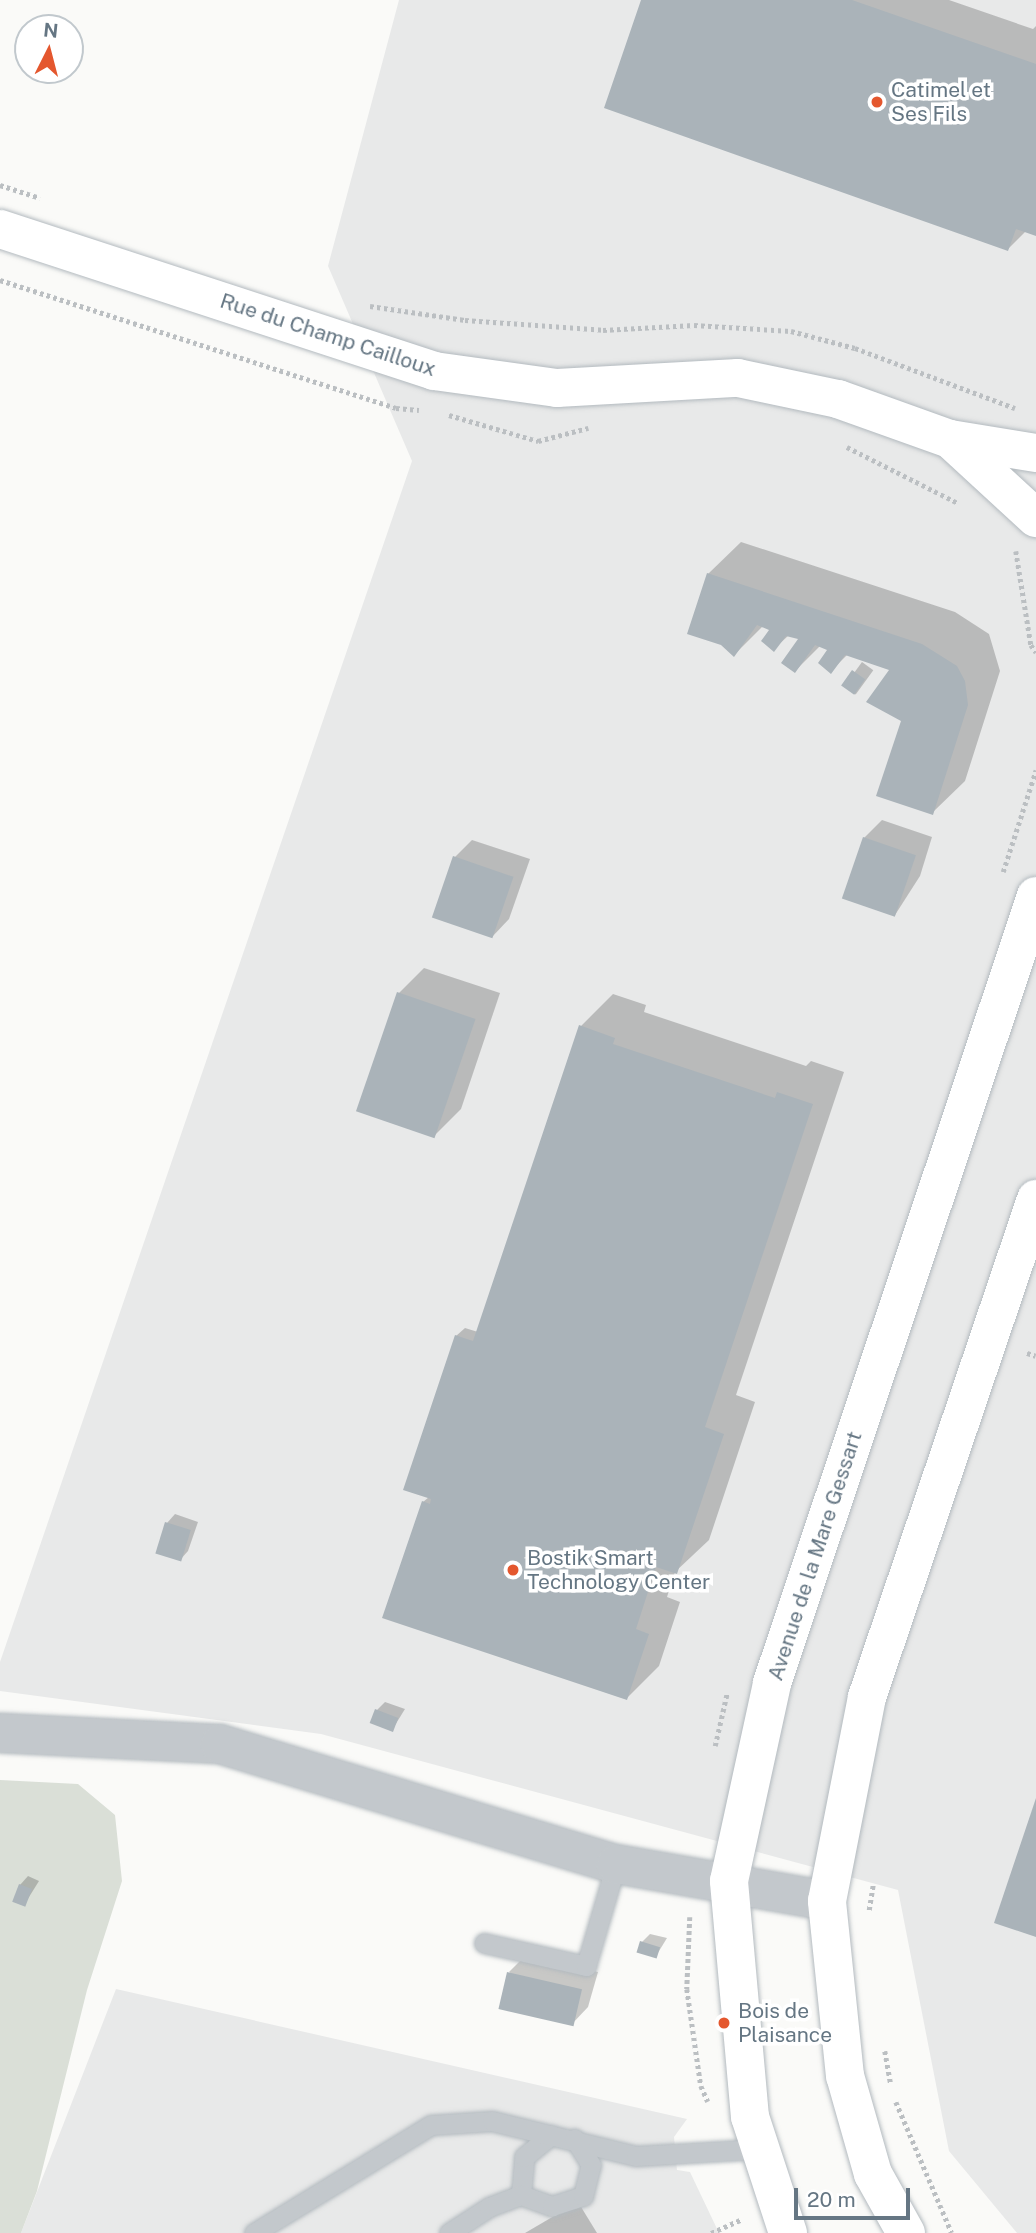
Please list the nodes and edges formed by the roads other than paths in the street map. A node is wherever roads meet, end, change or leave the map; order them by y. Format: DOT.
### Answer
graph roads {
  1 [pos="0,229"];
  2 [pos="950,439"];
  3 [pos="1036,453"];
  4 [pos="1030,511"];
  5 [pos="1036,895"];
  6 [pos="1036,1199"];
  7 [pos="0,1733"];
  8 [pos="616,1864"];
  9 [pos="729,1881"];
  10 [pos="827,1900"];
  11 [pos="484,1943"];
  12 [pos="551,2135"];
  13 [pos="575,2139"];
  14 [pos="758,2149"];
  15 [pos="521,2195"];
  16 [pos="254,2233"];
  17 [pos="449,2233"];
  18 [pos="788,2233"];
  19 [pos="906,2233"];
  1 -- 2 [label="street, Rue du Champ Cailloux"];
  2 -- 3 [label="street, Rue du Champ Cailloux"];
  2 -- 4 [label="street, Rue du Champ Cailloux"];
  5 -- 9 [label="street, Avenue de la Mare Gessart"];
  6 -- 10 [label="street"];
  7 -- 8 [label="street"];
  8 -- 9 [label="street"];
  8 -- 11 [label="lane"];
  9 -- 10 [label="street"];
  9 -- 14 [label="street, Avenue de la Mare Gessart"];
  10 -- 19 [label="street"];
  12 -- 13 [label="lane"];
  12 -- 15 [label="lane"];
  12 -- 16 [label="lane"];
  13 -- 14 [label="lane"];
  13 -- 15 [label="lane"];
  14 -- 18 [label="street, Avenue de la Mare Gessart"];
  15 -- 17 [label="lane"];
}
